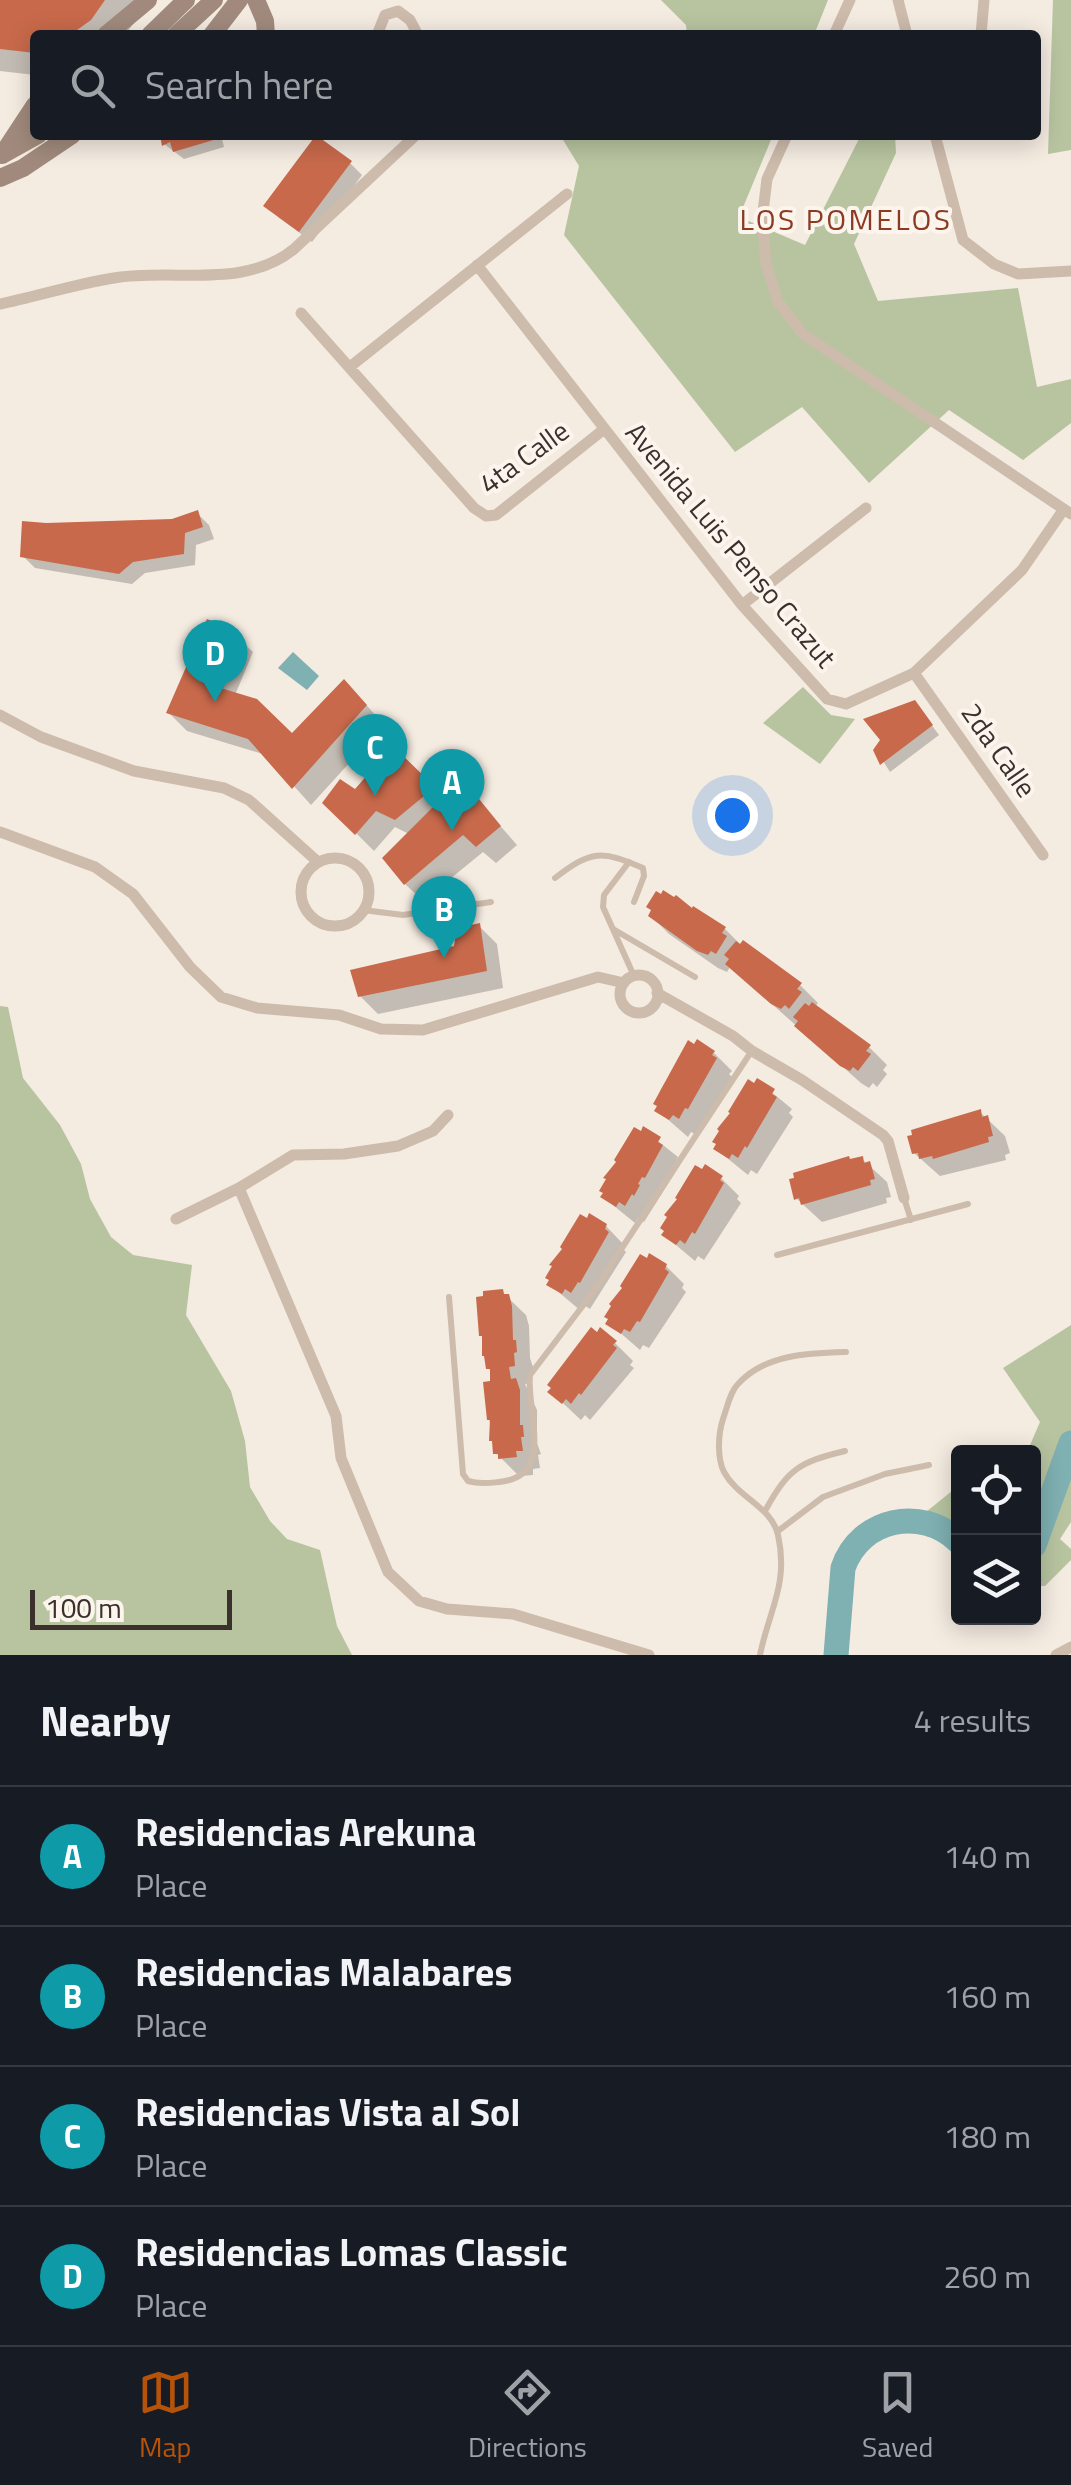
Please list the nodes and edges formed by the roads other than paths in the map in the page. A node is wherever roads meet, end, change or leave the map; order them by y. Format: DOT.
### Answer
graph roads {
  1 [pos="148,0"];
  2 [pos="186,0"];
  3 [pos="214,0"];
  4 [pos="238,0"];
  5 [pos="256,0"];
  6 [pos="268,0"];
  7 [pos="850,0"];
  8 [pos="898,0"];
  9 [pos="984,0"];
  10 [pos="112,30"];
  11 [pos="155,30"];
  12 [pos="181,30"];
  13 [pos="216,30"];
  14 [pos="266,30"];
  15 [pos="278,30"];
  16 [pos="380,30"];
  17 [pos="415,30"];
  18 [pos="836,30"];
  19 [pos="906,30"];
  20 [pos="981,30"];
  21 [pos="30,112"];
  22 [pos="30,139"];
  23 [pos="65,140"];
  24 [pos="411,140"];
  25 [pos="785,140"];
  26 [pos="935,140"];
  27 [pos="1,155"];
  28 [pos="0,178"];
  29 [pos="567,194"];
  30 [pos="477,265"];
  31 [pos="1071,271"];
  32 [pos="0,304"];
  33 [pos="300,312"];
  34 [pos="351,366"];
  35 [pos="603,430"];
  36 [pos="866,508"];
  37 [pos="1068,512"];
  38 [pos="742,606"];
  39 [pos="914,673"];
  40 [pos="0,716"];
  41 [pos="0,832"];
  42 [pos="1044,855"];
  43 [pos="318,862"];
  44 [pos="629,862"];
  45 [pos="554,878"];
  46 [pos="491,902"];
  47 [pos="634,902"];
  48 [pos="363,910"];
  49 [pos="612,929"];
  50 [pos="695,977"];
  51 [pos="629,979"];
  52 [pos="657,993"];
  53 [pos="752,1052"];
  54 [pos="448,1116"];
  55 [pos="239,1188"];
  56 [pos="904,1198"];
  57 [pos="968,1204"];
  58 [pos="176,1219"];
  59 [pos="910,1220"];
  60 [pos="777,1255"];
  61 [pos="449,1298"];
  62 [pos="846,1352"];
  63 [pos="845,1451"];
  64 [pos="929,1466"];
  65 [pos="765,1511"];
  66 [pos="778,1531"];
  67 [pos="1071,1647"];
  68 [pos="649,1655"];
  69 [pos="760,1655"];
  70 [pos="1056,1655"];
  1 -- 10 [label="main road"];
  2 -- 11 [label="main road"];
  3 -- 12 [label="main road"];
  4 -- 13 [label="main road"];
  5 -- 14 [label="main road"];
  6 -- 15 [label="main road"];
  7 -- 18 [label="street"];
  8 -- 19 [label="street"];
  9 -- 20 [label="street"];
  16 -- 17 [label="street"];
  21 -- 27 [label="main road"];
  22 -- 27 [label="main road"];
  23 -- 28 [label="main road"];
  24 -- 32 [label="street"];
  25 -- 37 [label="street"];
  26 -- 31 [label="street"];
  29 -- 30 [label="street"];
  30 -- 34 [label="street"];
  30 -- 35 [label="street, Avenida Luis Penso Crazut"];
  33 -- 34 [label="street"];
  34 -- 35 [label="street, 4ta Calle"];
  35 -- 38 [label="street, Avenida Luis Penso Crazut"];
  36 -- 38 [label="street"];
  37 -- 39 [label="street, Avenida Luis Penso Crazut"];
  38 -- 39 [label="street, Avenida Luis Penso Crazut"];
  39 -- 42 [label="street, 2da Calle"];
  40 -- 43 [label="street"];
  41 -- 51 [label="street"];
  43 -- 48 [label="street"];
  43 -- 48 [label="street"];
  44 -- 45 [label="lane"];
  44 -- 47 [label="lane"];
  44 -- 49 [label="lane"];
  46 -- 48 [label="lane"];
  49 -- 50 [label="lane"];
  49 -- 51 [label="lane"];
  51 -- 52 [label="street"];
  51 -- 52 [label="street"];
  52 -- 53 [label="street"];
  53 -- 56 [label="street"];
  53 -- 61 [label="lane"];
  54 -- 55 [label="street"];
  55 -- 58 [label="street"];
  55 -- 68 [label="street"];
  56 -- 59 [label="lane"];
  57 -- 59 [label="lane"];
  59 -- 60 [label="lane"];
  62 -- 65 [label="lane"];
  63 -- 65 [label="lane"];
  64 -- 66 [label="lane"];
  65 -- 66 [label="lane"];
  66 -- 69 [label="lane"];
  67 -- 70 [label="street"];
}
